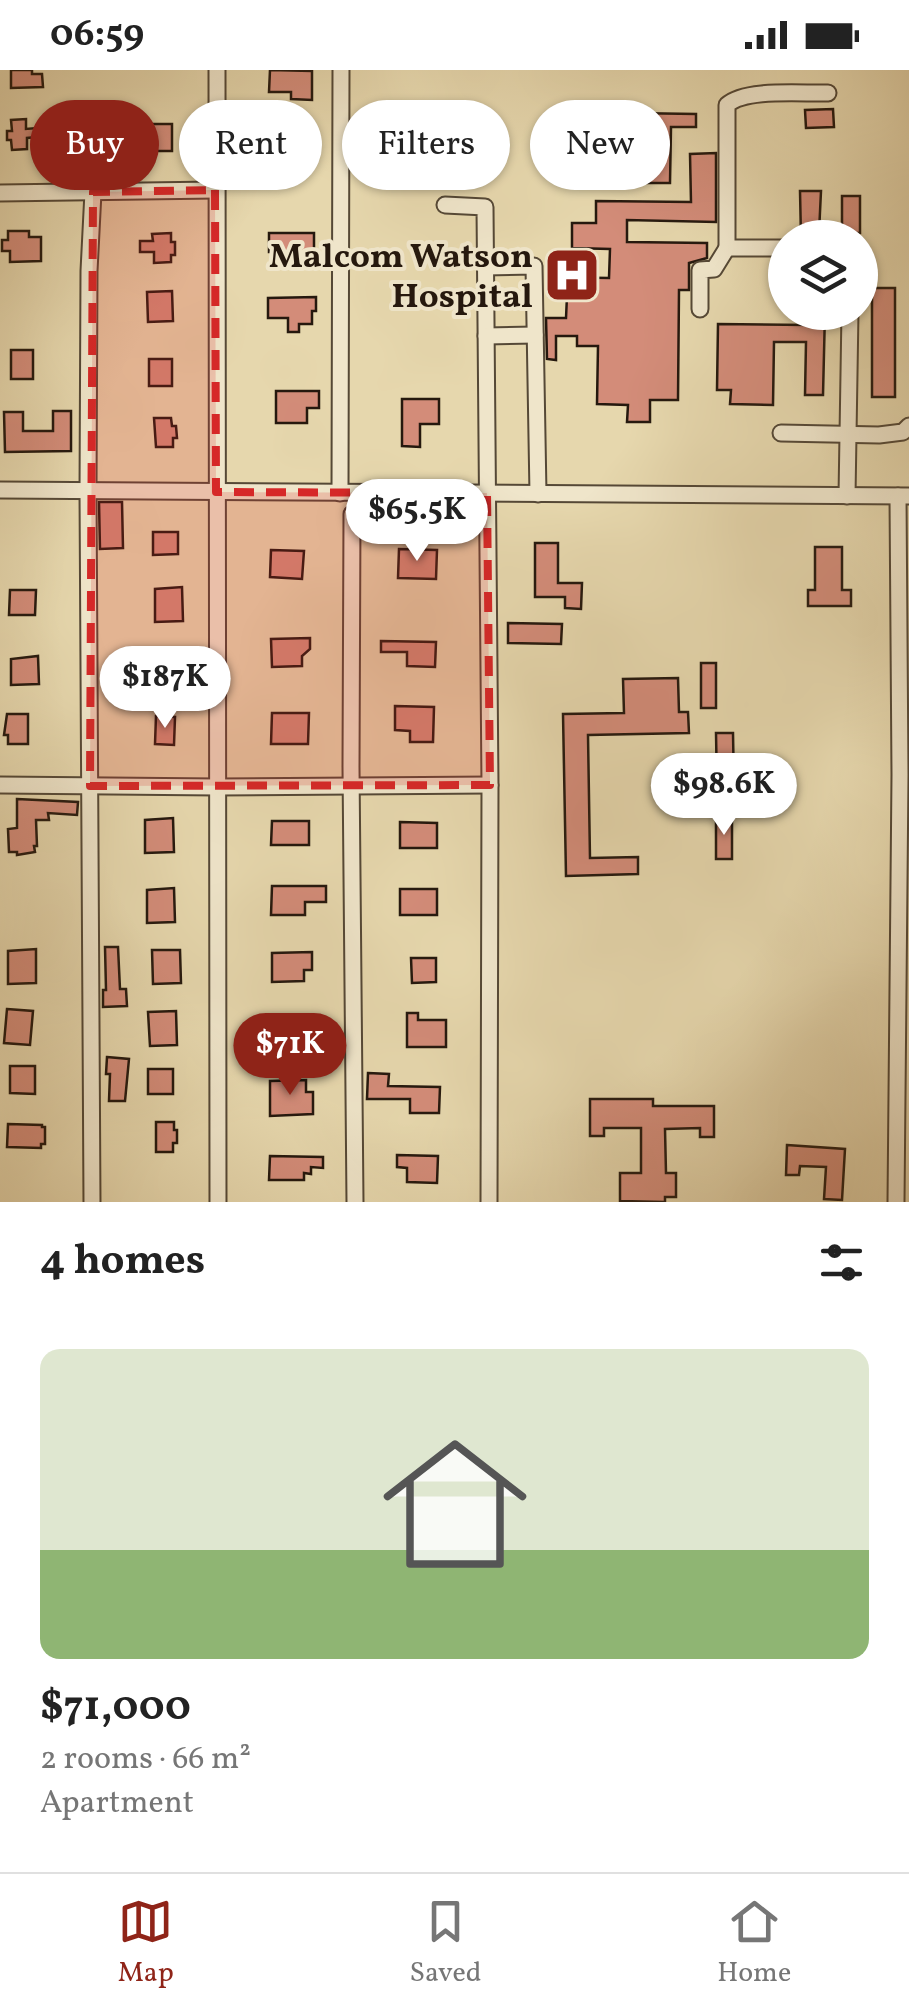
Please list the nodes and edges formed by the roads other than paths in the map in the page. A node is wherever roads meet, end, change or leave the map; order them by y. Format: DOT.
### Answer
graph roads {
  1 [pos="217,70"];
  2 [pos="341,70"];
  3 [pos="828,93"];
  4 [pos="217,100"];
  5 [pos="216,190"];
  6 [pos="0,192"];
  7 [pos="92,192"];
  8 [pos="445,205"];
  9 [pos="727,248"];
  10 [pos="768,248"];
  11 [pos="485,266"];
  12 [pos="700,309"];
  13 [pos="850,330"];
  14 [pos="535,335"];
  15 [pos="486,336"];
  16 [pos="909,426"];
  17 [pos="781,432"];
  18 [pos="848,435"];
  19 [pos="0,490"];
  20 [pos="88,491"];
  21 [pos="216,492"];
  22 [pos="340,492"];
  23 [pos="486,493"];
  24 [pos="538,494"];
  25 [pos="847,496"];
  26 [pos="904,496"];
  27 [pos="352,514"];
  28 [pos="905,775"];
  29 [pos="0,784"];
  30 [pos="490,785"];
  31 [pos="90,786"];
  32 [pos="352,786"];
  33 [pos="218,787"];
  34 [pos="902,1087"];
  35 [pos="92,1202"];
  36 [pos="218,1202"];
  37 [pos="355,1202"];
  38 [pos="490,1202"];
  39 [pos="896,1202"];
  1 -- 4 [label="street"];
  2 -- 22 [label="street"];
  3 -- 9 [label="street"];
  5 -- 7 [label="street"];
  5 -- 21 [label="street"];
  6 -- 7 [label="street"];
  7 -- 20 [label="street"];
  8 -- 11 [label="street"];
  9 -- 10 [label="street"];
  9 -- 12 [label="street"];
  11 -- 14 [label="street"];
  11 -- 15 [label="street"];
  13 -- 18 [label="street"];
  14 -- 15 [label="street"];
  14 -- 24 [label="street"];
  15 -- 23 [label="street"];
  16 -- 18 [label="street"];
  17 -- 18 [label="street"];
  18 -- 25 [label="street"];
  19 -- 20 [label="street"];
  20 -- 21 [label="street"];
  20 -- 31 [label="street"];
  21 -- 22 [label="street"];
  21 -- 33 [label="street"];
  22 -- 23 [label="street"];
  23 -- 24 [label="street"];
  23 -- 30 [label="street"];
  24 -- 25 [label="street"];
  25 -- 26 [label="street"];
  26 -- 28 [label="street"];
  27 -- 32 [label="street"];
  28 -- 34 [label="street"];
  29 -- 31 [label="street"];
  30 -- 32 [label="street"];
  30 -- 38 [label="street"];
  31 -- 33 [label="street"];
  31 -- 35 [label="street"];
  32 -- 33 [label="street"];
  32 -- 37 [label="street"];
  33 -- 36 [label="street"];
  34 -- 39 [label="street"];
}
